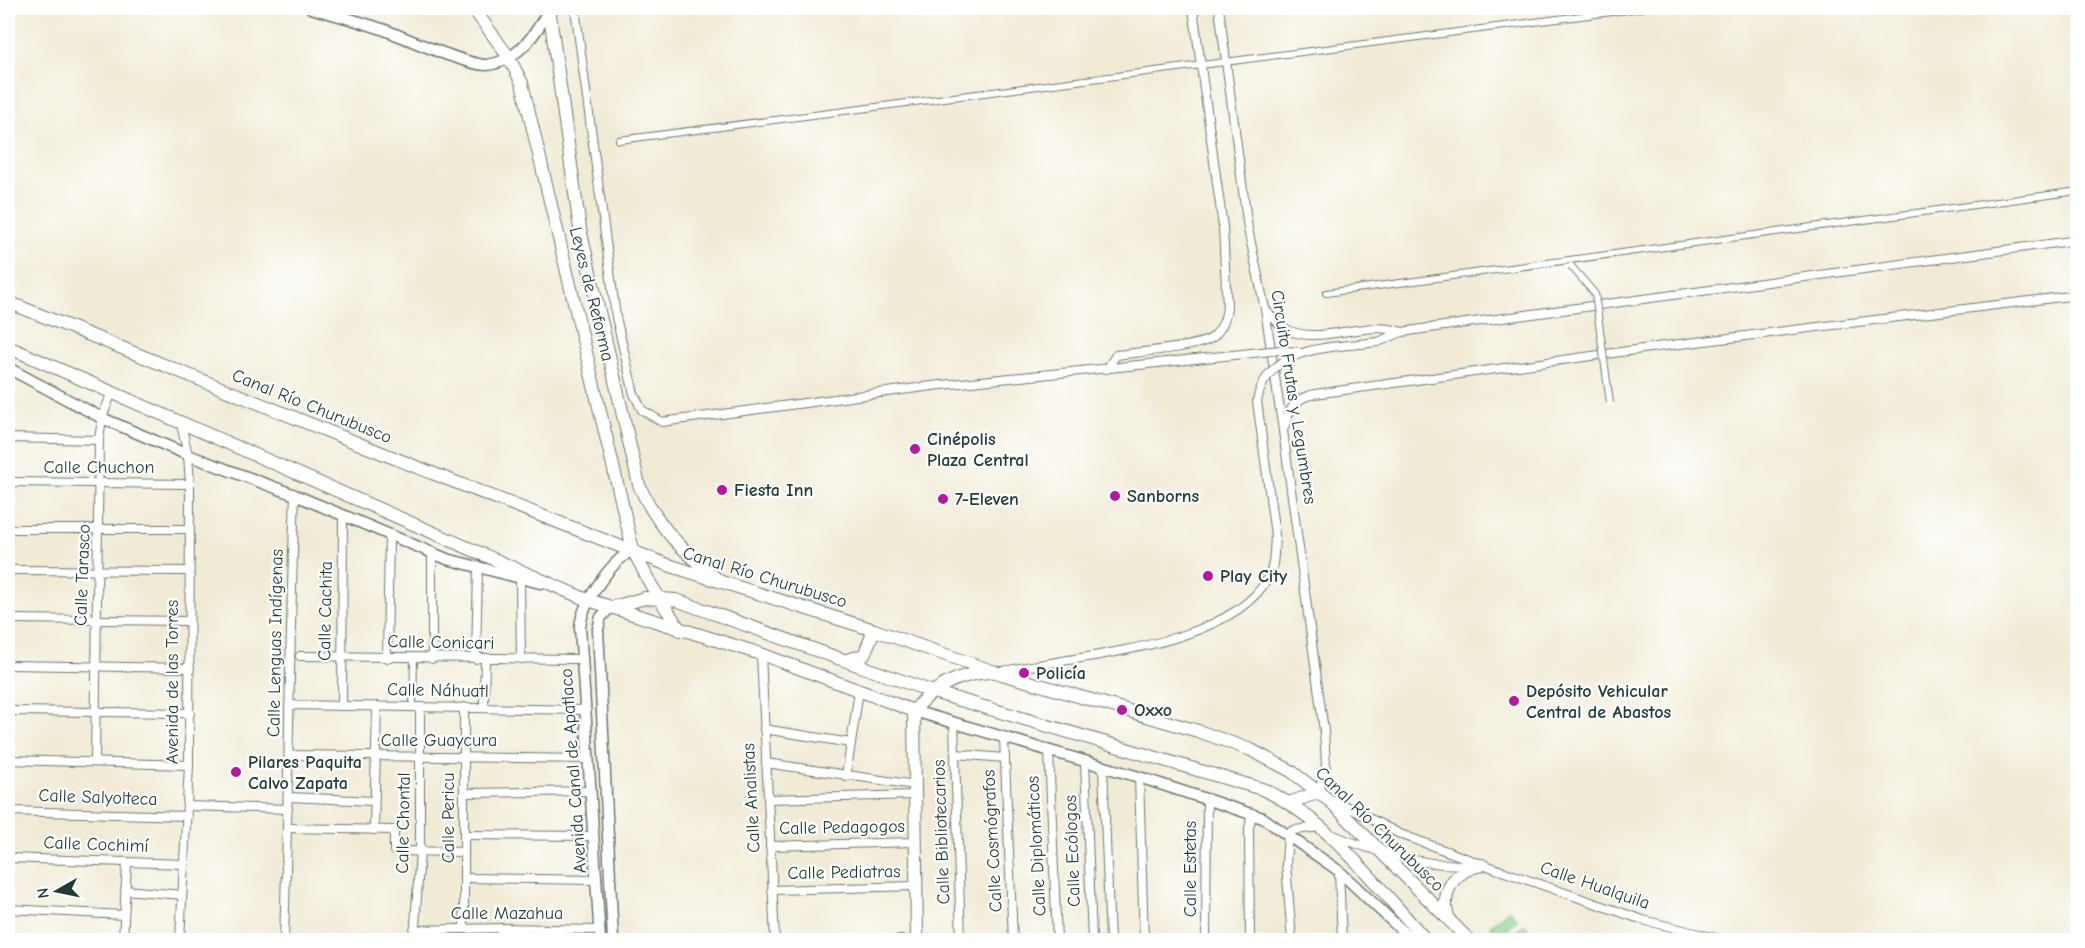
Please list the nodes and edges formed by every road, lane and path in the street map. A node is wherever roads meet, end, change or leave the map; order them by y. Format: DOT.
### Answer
graph roads {
  1 [pos="312,8"];
  2 [pos="473,8"];
  3 [pos="549,8"];
  4 [pos="575,8"];
  5 [pos="1193,8"];
  6 [pos="1219,8"];
  7 [pos="1643,8"];
  8 [pos="508,56"];
  9 [pos="1226,61"];
  10 [pos="1201,65"];
  11 [pos="619,140"];
  12 [pos="2078,191"];
  13 [pos="2078,240"];
  14 [pos="1567,259"];
  15 [pos="1326,293"];
  16 [pos="2078,296"];
  17 [pos="8,302"];
  18 [pos="1264,309"];
  19 [pos="1402,332"];
  20 [pos="8,347"];
  21 [pos="1298,352"];
  22 [pos="8,368"];
  23 [pos="1107,369"];
  24 [pos="112,392"];
  25 [pos="1610,403"];
  26 [pos="102,417"];
  27 [pos="181,424"];
  28 [pos="1283,431"];
  29 [pos="8,438"];
  30 [pos="99,440"];
  31 [pos="188,455"];
  32 [pos="8,482"];
  33 [pos="100,484"];
  34 [pos="190,484"];
  35 [pos="295,495"];
  36 [pos="343,516"];
  37 [pos="100,528"];
  38 [pos="8,529"];
  39 [pos="189,529"];
  40 [pos="389,535"];
  41 [pos="633,550"];
  42 [pos="432,553"];
  43 [pos="478,567"];
  44 [pos="8,570"];
  45 [pos="98,571"];
  46 [pos="188,571"];
  47 [pos="520,579"];
  48 [pos="723,584"];
  49 [pos="558,587"];
  50 [pos="658,597"];
  51 [pos="589,600"];
  52 [pos="610,608"];
  53 [pos="8,619"];
  54 [pos="96,619"];
  55 [pos="189,621"];
  56 [pos="680,630"];
  57 [pos="874,630"];
  58 [pos="761,654"];
  59 [pos="300,656"];
  60 [pos="340,658"];
  61 [pos="387,658"];
  62 [pos="414,659"];
  63 [pos="432,659"];
  64 [pos="481,659"];
  65 [pos="521,659"];
  66 [pos="582,659"];
  67 [pos="843,660"];
  68 [pos="8,665"];
  69 [pos="96,668"];
  70 [pos="190,668"];
  71 [pos="995,672"];
  72 [pos="859,691"];
  73 [pos="933,692"];
  74 [pos="290,705"];
  75 [pos="342,706"];
  76 [pos="377,706"];
  77 [pos="417,706"];
  78 [pos="464,707"];
  79 [pos="484,707"];
  80 [pos="586,710"];
  81 [pos="8,711"];
  82 [pos="914,711"];
  83 [pos="96,712"];
  84 [pos="190,713"];
  85 [pos="954,723"];
  86 [pos="764,729"];
  87 [pos="588,734"];
  88 [pos="604,734"];
  89 [pos="1004,739"];
  90 [pos="851,743"];
  91 [pos="1049,751"];
  92 [pos="956,754"];
  93 [pos="289,755"];
  94 [pos="374,756"];
  95 [pos="421,756"];
  96 [pos="465,756"];
  97 [pos="1005,758"];
  98 [pos="589,759"];
  99 [pos="8,760"];
  100 [pos="95,761"];
  101 [pos="1085,761"];
  102 [pos="766,763"];
  103 [pos="189,765"];
  104 [pos="1103,766"];
  105 [pos="846,776"];
  106 [pos="1140,777"];
  107 [pos="915,790"];
  108 [pos="591,791"];
  109 [pos="1319,792"];
  110 [pos="464,793"];
  111 [pos="289,797"];
  112 [pos="1207,798"];
  113 [pos="768,799"];
  114 [pos="374,801"];
  115 [pos="1289,802"];
  116 [pos="188,806"];
  117 [pos="288,809"];
  118 [pos="8,811"];
  119 [pos="1252,813"];
  120 [pos="187,816"];
  121 [pos="288,828"];
  122 [pos="374,830"];
  123 [pos="1325,830"];
  124 [pos="1288,833"];
  125 [pos="464,835"];
  126 [pos="594,836"];
  127 [pos="915,842"];
  128 [pos="770,846"];
  129 [pos="1380,851"];
  130 [pos="420,852"];
  131 [pos="464,852"];
  132 [pos="8,858"];
  133 [pos="127,862"];
  134 [pos="184,864"];
  135 [pos="1480,864"];
  136 [pos="1339,871"];
  137 [pos="464,878"];
  138 [pos="597,880"];
  139 [pos="916,886"];
  140 [pos="125,890"];
  141 [pos="772,890"];
  142 [pos="182,895"];
  143 [pos="8,909"];
  144 [pos="124,915"];
  145 [pos="1451,922"];
  146 [pos="502,928"];
  147 [pos="465,929"];
  148 [pos="414,930"];
  149 [pos="599,935"];
  150 [pos="1702,938"];
  151 [pos="123,939"];
  152 [pos="178,940"];
  153 [pos="284,940"];
  154 [pos="414,940"];
  155 [pos="502,940"];
  156 [pos="613,940"];
  157 [pos="775,940"];
  158 [pos="897,940"];
  159 [pos="917,940"];
  160 [pos="961,940"];
  161 [pos="1013,940"];
  162 [pos="1057,940"];
  163 [pos="1092,940"];
  164 [pos="1110,940"];
  165 [pos="1144,940"];
  166 [pos="1206,940"];
  167 [pos="1250,940"];
  168 [pos="1292,940"];
  169 [pos="1342,940"];
  170 [pos="1410,940"];
  171 [pos="1426,940"];
  172 [pos="1469,940"];
  173 [pos="1724,940"];
  1 -- 8 [label="street"];
  2 -- 8 [label="main road, Leyes de Reforma"];
  3 -- 8 [label="street"];
  3 -- 48 [label="main road"];
  4 -- 23 [label="street"];
  5 -- 10 [label="street"];
  6 -- 9 [label="street, Circuito Frutas y Legumbres"];
  7 -- 9 [label="street"];
  8 -- 41 [label="main road, Leyes de Reforma"];
  9 -- 10 [label="street"];
  9 -- 18 [label="street, Circuito Frutas y Legumbres"];
  10 -- 11 [label="street"];
  10 -- 23 [label="street"];
  12 -- 14 [label="street"];
  13 -- 19 [label="street"];
  14 -- 15 [label="street"];
  14 -- 25 [label="street, bridge"];
  16 -- 28 [label="street"];
  17 -- 41 [label="main road, Canal Río Churubusco"];
  18 -- 19 [label="street"];
  18 -- 28 [label="street, Circuito Frutas y Legumbres"];
  19 -- 21 [label="street, bridge"];
  20 -- 24 [label="main road"];
  21 -- 23 [label="street, bridge"];
  21 -- 71 [label="street, bridge"];
  22 -- 26 [label="street"];
  24 -- 26 [label="street, Calle Tarasco"];
  24 -- 27 [label="main road"];
  26 -- 30 [label="street, Calle Tarasco"];
  26 -- 31 [label="street"];
  27 -- 31 [label="street, Avenida de las Torres"];
  27 -- 49 [label="main road"];
  28 -- 109 [label="street, Circuito Frutas y Legumbres"];
  29 -- 30 [label="street"];
  30 -- 33 [label="street, Calle Tarasco"];
  31 -- 34 [label="street, Avenida de las Torres"];
  31 -- 35 [label="street"];
  32 -- 33 [label="street, Calle Chuchon"];
  33 -- 34 [label="street, Calle Chuchon"];
  33 -- 37 [label="street, Calle Tarasco"];
  34 -- 39 [label="street, Avenida de las Torres"];
  35 -- 36 [label="street"];
  35 -- 74 [label="street, Calle Lenguas Indígenas"];
  36 -- 40 [label="street"];
  36 -- 60 [label="street, Calle Cachita"];
  37 -- 38 [label="street"];
  37 -- 39 [label="street"];
  37 -- 45 [label="street, Calle Tarasco"];
  39 -- 46 [label="street, Avenida de las Torres"];
  40 -- 42 [label="street"];
  40 -- 61 [label="street"];
  41 -- 48 [label="main road, Canal Río Churubusco"];
  41 -- 50 [label="main road, Leyes de Reforma"];
  41 -- 51 [label="street, Avenida Canal de Apatlaco"];
  42 -- 43 [label="street"];
  42 -- 63 [label="street"];
  43 -- 47 [label="street"];
  43 -- 64 [label="street"];
  44 -- 45 [label="street"];
  45 -- 46 [label="street"];
  45 -- 54 [label="street, Calle Tarasco"];
  46 -- 55 [label="street, Avenida de las Torres"];
  47 -- 49 [label="street"];
  47 -- 65 [label="street"];
  48 -- 57 [label="main road, Canal Río Churubusco"];
  49 -- 51 [label="main road"];
  50 -- 52 [label="main road"];
  50 -- 56 [label="main road, Leyes de Reforma"];
  50 -- 67 [label="main road"];
  51 -- 52 [label="main road"];
  51 -- 66 [label="street, Avenida Canal de Apatlaco"];
  52 -- 56 [label="main road"];
  52 -- 88 [label="street, Avenida Canal de Apatlaco"];
  53 -- 54 [label="street"];
  54 -- 55 [label="street"];
  54 -- 69 [label="street, Calle Tarasco"];
  55 -- 70 [label="street, Avenida de las Torres"];
  56 -- 58 [label="main road"];
  57 -- 67 [label="main road"];
  57 -- 71 [label="main road, Canal Río Churubusco"];
  58 -- 72 [label="main road"];
  58 -- 86 [label="street, Calle Analistas"];
  59 -- 60 [label="street, Calle Conicari"];
  60 -- 61 [label="street, Calle Conicari"];
  60 -- 75 [label="street, Calle Cachita"];
  61 -- 62 [label="street, Calle Conicari"];
  62 -- 63 [label="street, Calle Conicari"];
  62 -- 77 [label="street"];
  63 -- 64 [label="street, Calle Conicari"];
  64 -- 65 [label="street, Calle Conicari"];
  64 -- 79 [label="street"];
  65 -- 66 [label="street, Calle Conicari"];
  66 -- 80 [label="street, Avenida Canal de Apatlaco"];
  67 -- 73 [label="main road"];
  68 -- 69 [label="street"];
  69 -- 70 [label="street"];
  69 -- 83 [label="street, Calle Tarasco"];
  70 -- 84 [label="street, Avenida de las Torres"];
  71 -- 73 [label="main road"];
  71 -- 109 [label="main road, Canal Río Churubusco"];
  72 -- 82 [label="main road"];
  72 -- 90 [label="street"];
  73 -- 82 [label="main road"];
  73 -- 115 [label="main road"];
  74 -- 75 [label="street, Calle Náhuatl"];
  74 -- 93 [label="street, Calle Lenguas Indígenas"];
  75 -- 76 [label="street, Calle Náhuatl"];
  76 -- 77 [label="street, Calle Náhuatl"];
  76 -- 94 [label="street"];
  77 -- 78 [label="street, Calle Náhuatl"];
  77 -- 95 [label="street, Calle Chontal"];
  78 -- 79 [label="street, Calle Náhuatl"];
  78 -- 96 [label="street, Calle Pericu"];
  79 -- 80 [label="street, Calle Náhuatl"];
  80 -- 87 [label="street, Avenida Canal de Apatlaco"];
  81 -- 83 [label="street"];
  82 -- 85 [label="street"];
  82 -- 107 [label="main road"];
  83 -- 84 [label="street"];
  83 -- 100 [label="street, Calle Tarasco"];
  84 -- 103 [label="street, Avenida de las Torres"];
  85 -- 89 [label="street"];
  85 -- 92 [label="street, Calle Bibliotecarios"];
  86 -- 90 [label="street"];
  86 -- 102 [label="street, Calle Analistas"];
  87 -- 88 [label="street"];
  87 -- 98 [label="street, Avenida Canal de Apatlaco"];
  88 -- 156 [label="street, Avenida Canal de Apatlaco"];
  89 -- 91 [label="street"];
  89 -- 97 [label="street, Calle Cosmógrafos"];
  90 -- 105 [label="street"];
  91 -- 101 [label="street"];
  91 -- 162 [label="street, Calle Diplomáticos"];
  92 -- 97 [label="street"];
  92 -- 160 [label="street, Calle Bibliotecarios"];
  93 -- 94 [label="street, Calle Guaycura"];
  93 -- 111 [label="street, Calle Lenguas Indígenas"];
  94 -- 95 [label="street, Calle Guaycura"];
  94 -- 114 [label="street"];
  95 -- 96 [label="street, Calle Guaycura"];
  95 -- 130 [label="street, Calle Chontal"];
  96 -- 98 [label="street, Calle Guaycura"];
  96 -- 110 [label="street, Calle Pericu"];
  97 -- 161 [label="street, Calle Cosmógrafos"];
  98 -- 108 [label="street, Avenida Canal de Apatlaco"];
  99 -- 100 [label="street"];
  100 -- 103 [label="street"];
  101 -- 104 [label="street"];
  101 -- 163 [label="street, Calle Ecólogos"];
  102 -- 105 [label="street"];
  102 -- 113 [label="street, Calle Analistas"];
  103 -- 116 [label="street, Avenida de las Torres"];
  104 -- 106 [label="street"];
  104 -- 164 [label="street"];
  105 -- 107 [label="street"];
  106 -- 112 [label="street"];
  106 -- 165 [label="street"];
  107 -- 113 [label="street"];
  107 -- 127 [label="main road"];
  108 -- 110 [label="street"];
  108 -- 126 [label="street, Avenida Canal de Apatlaco"];
  109 -- 115 [label="main road"];
  109 -- 129 [label="main road, Canal Río Churubusco"];
  109 -- 135 [label="street, Calle Hualquila"];
  110 -- 125 [label="street, Calle Pericu"];
  111 -- 114 [label="street"];
  111 -- 117 [label="street, Calle Lenguas Indígenas"];
  112 -- 119 [label="street"];
  112 -- 166 [label="street, Calle Estetas"];
  113 -- 128 [label="street, Calle Analistas"];
  114 -- 122 [label="street"];
  115 -- 123 [label="main road"];
  116 -- 117 [label="street"];
  116 -- 120 [label="street, Avenida de las Torres"];
  117 -- 121 [label="street, Calle Lenguas Indígenas"];
  118 -- 120 [label="street, Calle Salyolteca"];
  119 -- 124 [label="street"];
  119 -- 167 [label="street"];
  120 -- 134 [label="street, Avenida de las Torres"];
  121 -- 122 [label="street"];
  121 -- 153 [label="street, Calle Lenguas Indígenas"];
  122 -- 130 [label="street"];
  123 -- 124 [label="street"];
  123 -- 129 [label="street, Calle Hualquila"];
  123 -- 171 [label="main road"];
  124 -- 136 [label="street"];
  124 -- 168 [label="street"];
  125 -- 126 [label="street"];
  125 -- 131 [label="street, Calle Pericu"];
  126 -- 138 [label="street, Avenida Canal de Apatlaco"];
  127 -- 128 [label="street, Calle Pedagogos"];
  127 -- 139 [label="main road"];
  128 -- 141 [label="street, Calle Analistas"];
  129 -- 135 [label="street, Calle Hualquila"];
  129 -- 145 [label="main road, Canal Río Churubusco"];
  130 -- 131 [label="street"];
  130 -- 148 [label="street, Calle Chontal"];
  131 -- 137 [label="street, Calle Pericu"];
  132 -- 133 [label="street, Calle Cochimí"];
  133 -- 134 [label="street, Calle Cochimí"];
  133 -- 140 [label="street"];
  134 -- 142 [label="street, Avenida de las Torres"];
  135 -- 145 [label="main road"];
  135 -- 150 [label="street, Calle Hualquila"];
  136 -- 169 [label="street"];
  136 -- 170 [label="street"];
  137 -- 138 [label="street"];
  137 -- 147 [label="street, Calle Pericu"];
  138 -- 149 [label="street, Avenida Canal de Apatlaco"];
  139 -- 141 [label="street, Calle Pediatras"];
  139 -- 159 [label="main road"];
  140 -- 142 [label="street"];
  140 -- 144 [label="street"];
  141 -- 157 [label="street, Calle Analistas"];
  142 -- 152 [label="street, Avenida de las Torres"];
  143 -- 144 [label="street"];
  144 -- 151 [label="street"];
  145 -- 172 [label="main road, Canal Río Churubusco"];
  146 -- 147 [label="street, Calle Mazahua"];
  146 -- 149 [label="street, Calle Mazahua"];
  146 -- 155 [label="street"];
  147 -- 148 [label="street, Calle Mazahua"];
  148 -- 154 [label="street, Calle Chontal"];
  150 -- 173 [label="street, Calle Hualquila"];
  151 -- 152 [label="street"];
  158 -- 159 [label="street"];
}
